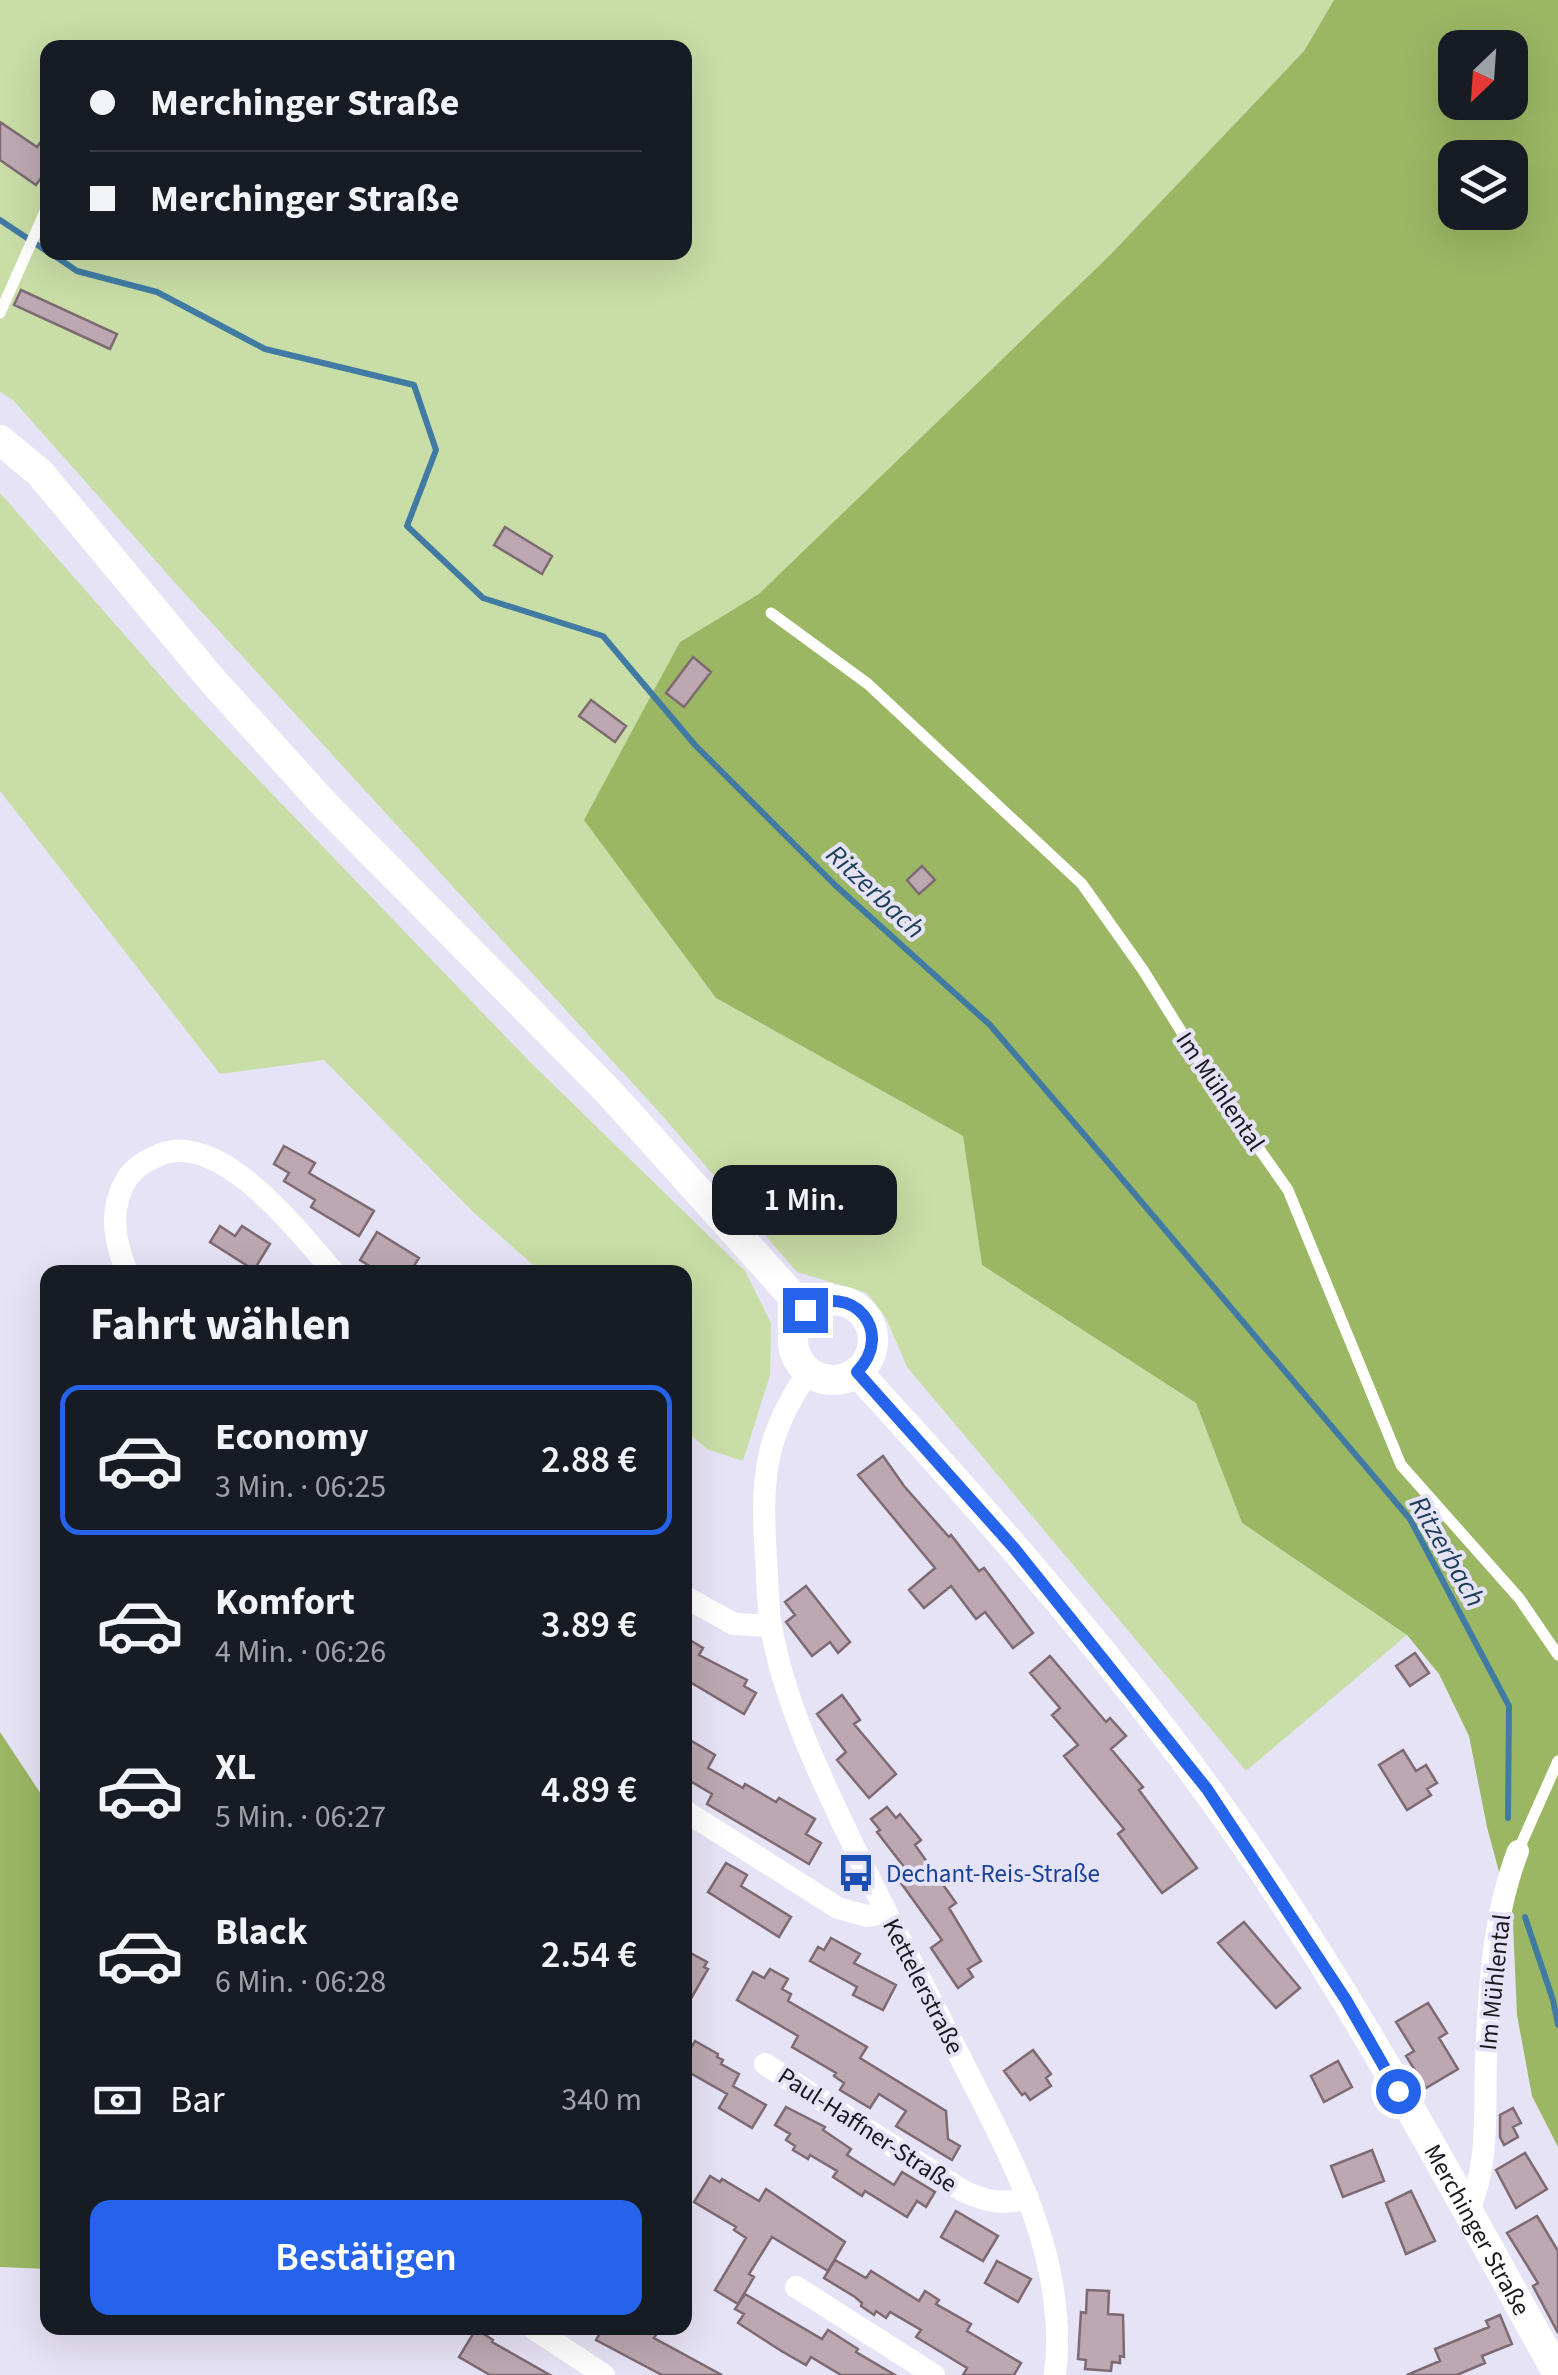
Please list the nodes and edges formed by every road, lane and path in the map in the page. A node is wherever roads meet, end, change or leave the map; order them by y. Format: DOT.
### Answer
graph roads {
  1 [pos="40,223"];
  2 [pos="0,313"];
  3 [pos="0,440"];
  4 [pos="770,613"];
  5 [pos="124,1265"];
  6 [pos="327,1265"];
  7 [pos="805,1310"];
  8 [pos="809,1372"];
  9 [pos="857,1372"];
  10 [pos="692,1600"];
  11 [pos="771,1626"];
  12 [pos="1558,1655"];
  13 [pos="1558,1761"];
  14 [pos="692,1815"];
  15 [pos="1518,1851"];
  16 [pos="886,1914"];
  17 [pos="766,2064"];
  18 [pos="1028,2198"];
  19 [pos="1468,2212"];
  20 [pos="796,2287"];
  21 [pos="544,2335"];
  22 [pos="1558,2374"];
  23 [pos="604,2375"];
  24 [pos="934,2375"];
  25 [pos="1055,2375"];
  1 -- 2 [label="lane"];
  3 -- 7 [label="street"];
  4 -- 12 [label="lane, Im Mühlental"];
  5 -- 6 [label="street"];
  7 -- 8 [label="street"];
  7 -- 9 [label="street"];
  8 -- 9 [label="street"];
  8 -- 11 [label="street, Kettelerstraße"];
  9 -- 19 [label="street, Merchinger Straße"];
  10 -- 11 [label="street"];
  11 -- 16 [label="street, Kettelerstraße"];
  13 -- 15 [label="lane, Im Mühlental"];
  14 -- 16 [label="street"];
  15 -- 19 [label="street, Im Mühlental"];
  16 -- 18 [label="street, Kettelerstraße"];
  17 -- 18 [label="street, Paul-Haffner-Straße"];
  18 -- 25 [label="street, Kettelerstraße"];
  19 -- 22 [label="street, Merchinger Straße"];
  20 -- 24 [label="street"];
  21 -- 23 [label="street"];
}
